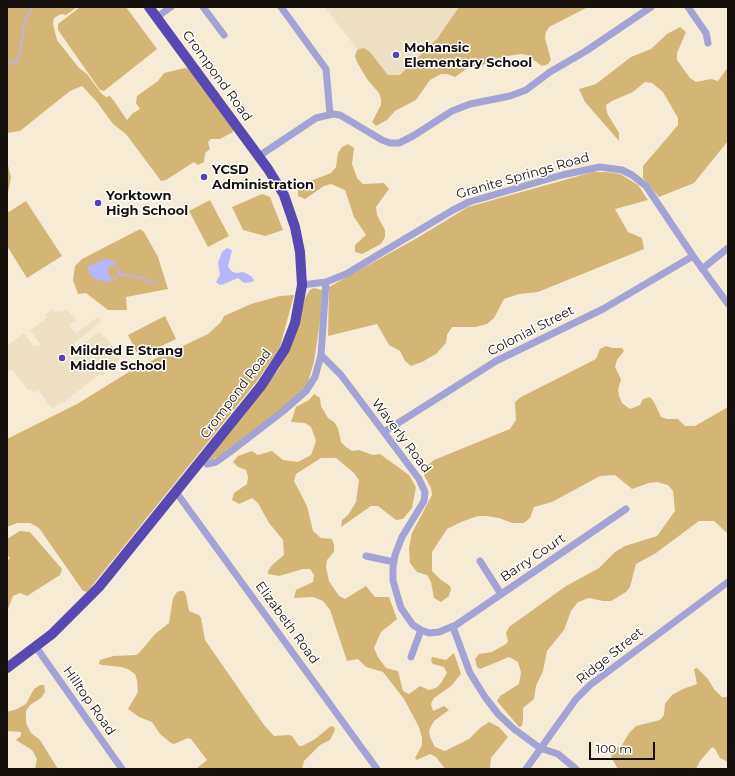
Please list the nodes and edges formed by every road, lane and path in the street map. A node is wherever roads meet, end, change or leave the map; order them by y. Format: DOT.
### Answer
graph roads {
  1 [pos="150,7"];
  2 [pos="172,7"];
  3 [pos="202,7"];
  4 [pos="281,7"];
  5 [pos="651,7"];
  6 [pos="688,7"];
  7 [pos="157,17"];
  8 [pos="224,35"];
  9 [pos="708,43"];
  10 [pos="330,114"];
  11 [pos="259,156"];
  12 [pos="728,248"];
  13 [pos="693,256"];
  14 [pos="702,269"];
  15 [pos="326,282"];
  16 [pos="302,285"];
  17 [pos="728,304"];
  18 [pos="321,355"];
  19 [pos="384,432"];
  20 [pos="207,464"];
  21 [pos="176,492"];
  22 [pos="626,509"];
  23 [pos="366,556"];
  24 [pos="394,562"];
  25 [pos="480,562"];
  26 [pos="728,582"];
  27 [pos="501,594"];
  28 [pos="453,627"];
  29 [pos="421,630"];
  30 [pos="36,647"];
  31 [pos="411,657"];
  32 [pos="7,668"];
  33 [pos="540,748"];
  34 [pos="122,769"];
  35 [pos="377,769"];
  36 [pos="526,769"];
  37 [pos="576,769"];
  1 -- 7 [label="highway, Crompond Road"];
  2 -- 7 [label="street"];
  3 -- 8 [label="street"];
  4 -- 10 [label="street"];
  5 -- 10 [label="street"];
  6 -- 9 [label="street"];
  7 -- 11 [label="highway, Crompond Road"];
  10 -- 11 [label="street"];
  11 -- 16 [label="highway, Crompond Road"];
  12 -- 14 [label="street"];
  13 -- 14 [label="street, Granite Springs Road"];
  13 -- 15 [label="street, Granite Springs Road"];
  13 -- 19 [label="street, Colonial Street"];
  14 -- 17 [label="street, Granite Springs Road"];
  15 -- 16 [label="street, Granite Springs Road"];
  15 -- 18 [label="street"];
  16 -- 21 [label="highway, Crompond Road"];
  18 -- 19 [label="street, Waverly Road"];
  18 -- 20 [label="street"];
  19 -- 24 [label="street, Waverly Road"];
  21 -- 30 [label="highway, Crompond Road"];
  21 -- 35 [label="street, Elizabeth Road"];
  22 -- 27 [label="street, Barry Court"];
  23 -- 24 [label="street"];
  24 -- 29 [label="street, Waverly Road"];
  25 -- 27 [label="street"];
  26 -- 33 [label="street, Ridge Street"];
  27 -- 28 [label="street, Barry Court"];
  28 -- 29 [label="street"];
  28 -- 33 [label="street"];
  29 -- 31 [label="street"];
  30 -- 32 [label="highway, Crompond Road"];
  30 -- 34 [label="street, Hilltop Road"];
  33 -- 36 [label="street, Ridge Street"];
  33 -- 37 [label="street"];
}
